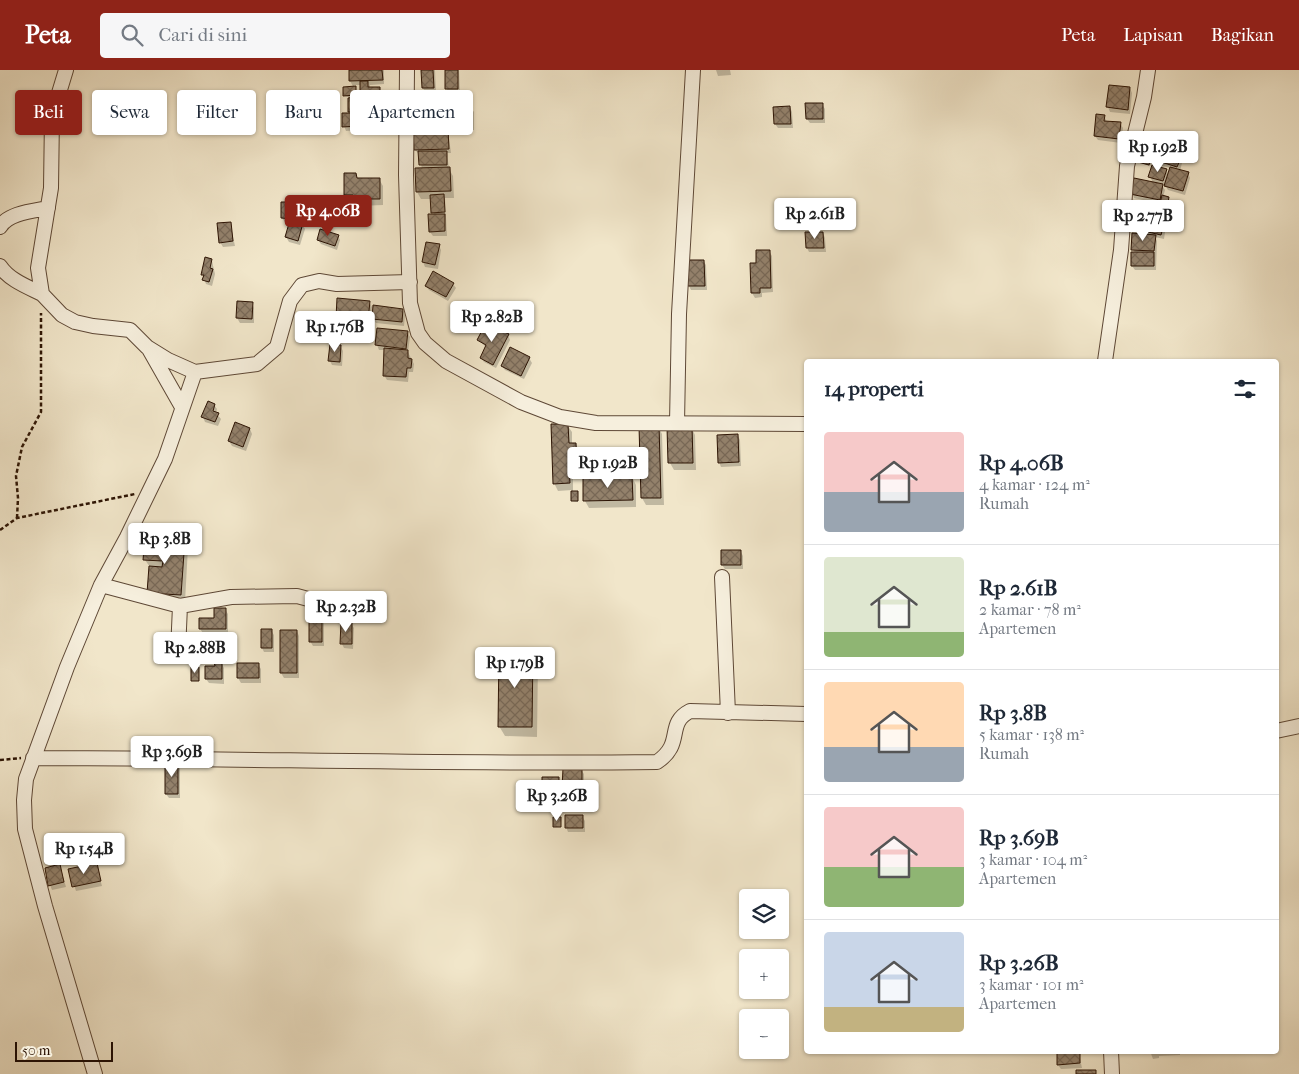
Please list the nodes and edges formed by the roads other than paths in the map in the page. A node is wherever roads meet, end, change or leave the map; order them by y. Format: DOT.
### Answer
graph roads {
  1 [pos="66,70"];
  2 [pos="407,70"];
  3 [pos="694,70"];
  4 [pos="1148,70"];
  5 [pos="48,208"];
  6 [pos="0,227"];
  7 [pos="0,266"];
  8 [pos="410,282"];
  9 [pos="46,299"];
  10 [pos="147,347"];
  11 [pos="1105,359"];
  12 [pos="195,372"];
  13 [pos="182,407"];
  14 [pos="677,423"];
  15 [pos="804,424"];
  16 [pos="722,577"];
  17 [pos="101,585"];
  18 [pos="180,606"];
  19 [pos="339,615"];
  20 [pos="178,651"];
  21 [pos="728,712"];
  22 [pos="804,714"];
  23 [pos="1299,726"];
  24 [pos="1279,729"];
  25 [pos="33,758"];
  26 [pos="1111,1054"];
  27 [pos="95,1074"];
  28 [pos="1112,1074"];
  1 -- 5 [label="street"];
  2 -- 8 [label="street"];
  3 -- 14 [label="street"];
  4 -- 11 [label="street"];
  5 -- 6 [label="street"];
  5 -- 9 [label="street"];
  7 -- 9 [label="street"];
  8 -- 12 [label="street"];
  8 -- 14 [label="street"];
  9 -- 10 [label="street"];
  10 -- 12 [label="street"];
  10 -- 13 [label="street"];
  12 -- 13 [label="street"];
  13 -- 17 [label="street"];
  14 -- 15 [label="street"];
  16 -- 21 [label="street"];
  17 -- 18 [label="street"];
  17 -- 25 [label="street"];
  18 -- 19 [label="street"];
  18 -- 20 [label="street"];
  21 -- 22 [label="street"];
  21 -- 25 [label="street"];
  23 -- 24 [label="street"];
  25 -- 27 [label="street"];
  26 -- 28 [label="street"];
}
